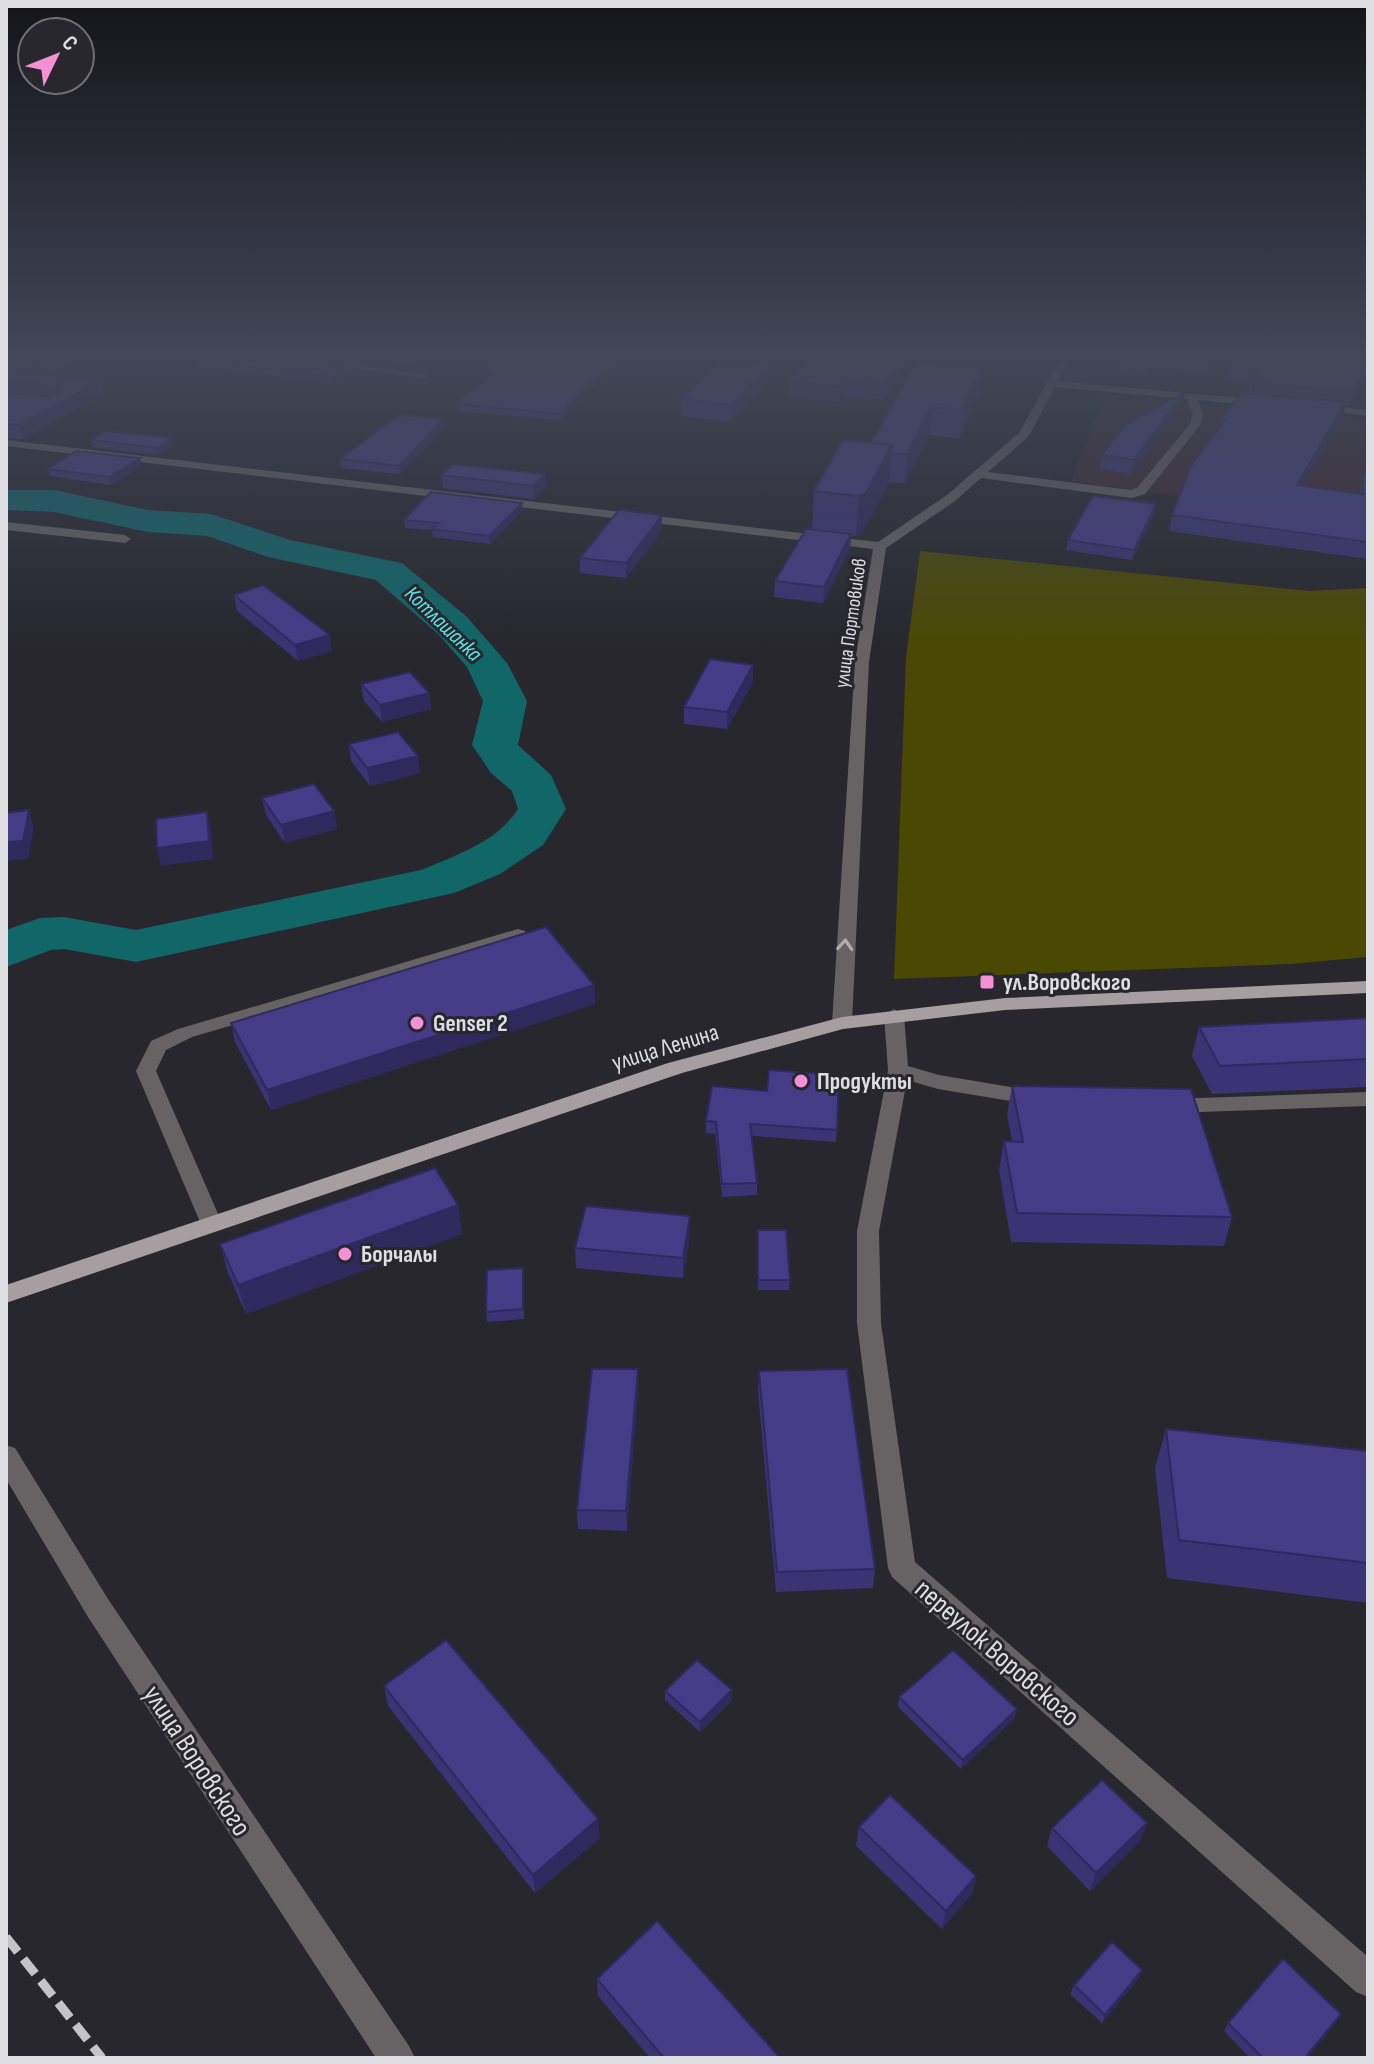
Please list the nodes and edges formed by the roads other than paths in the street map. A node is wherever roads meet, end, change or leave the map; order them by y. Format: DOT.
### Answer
graph roads {
  1 [pos="94,453"];
  2 [pos="1002,453"];
  3 [pos="1172,453"];
  4 [pos="978,474"];
  5 [pos="6,526"];
  6 [pos="125,539"];
  7 [pos="880,546"];
  8 [pos="518,935"];
  9 [pos="1368,987"];
  10 [pos="894,1015"];
  11 [pos="842,1023"];
  12 [pos="898,1070"];
  13 [pos="1368,1099"];
  14 [pos="1057,1100"];
  15 [pos="1143,1106"];
  16 [pos="211,1223"];
  17 [pos="6,1294"];
  18 [pos="6,1456"];
  19 [pos="1368,1980"];
  20 [pos="397,2058"];
  1 -- 7 [label="street"];
  2 -- 4 [label="street, улица Портовиков"];
  3 -- 4 [label="street"];
  4 -- 7 [label="street, улица Портовиков"];
  5 -- 6 [label="street"];
  11 -- 7 [label="street, улица Портовиков, one-way"];
  8 -- 16 [label="street"];
  9 -- 10 [label="main road, улица Ленина"];
  10 -- 11 [label="main road, улица Ленина"];
  10 -- 12 [label="street, переулок Воровского"];
  11 -- 16 [label="main road, улица Ленина"];
  12 -- 14 [label="street"];
  12 -- 19 [label="street, переулок Воровского"];
  13 -- 15 [label="street"];
  16 -- 17 [label="main road, улица Ленина"];
  18 -- 20 [label="street, улица Воровского"];
}
